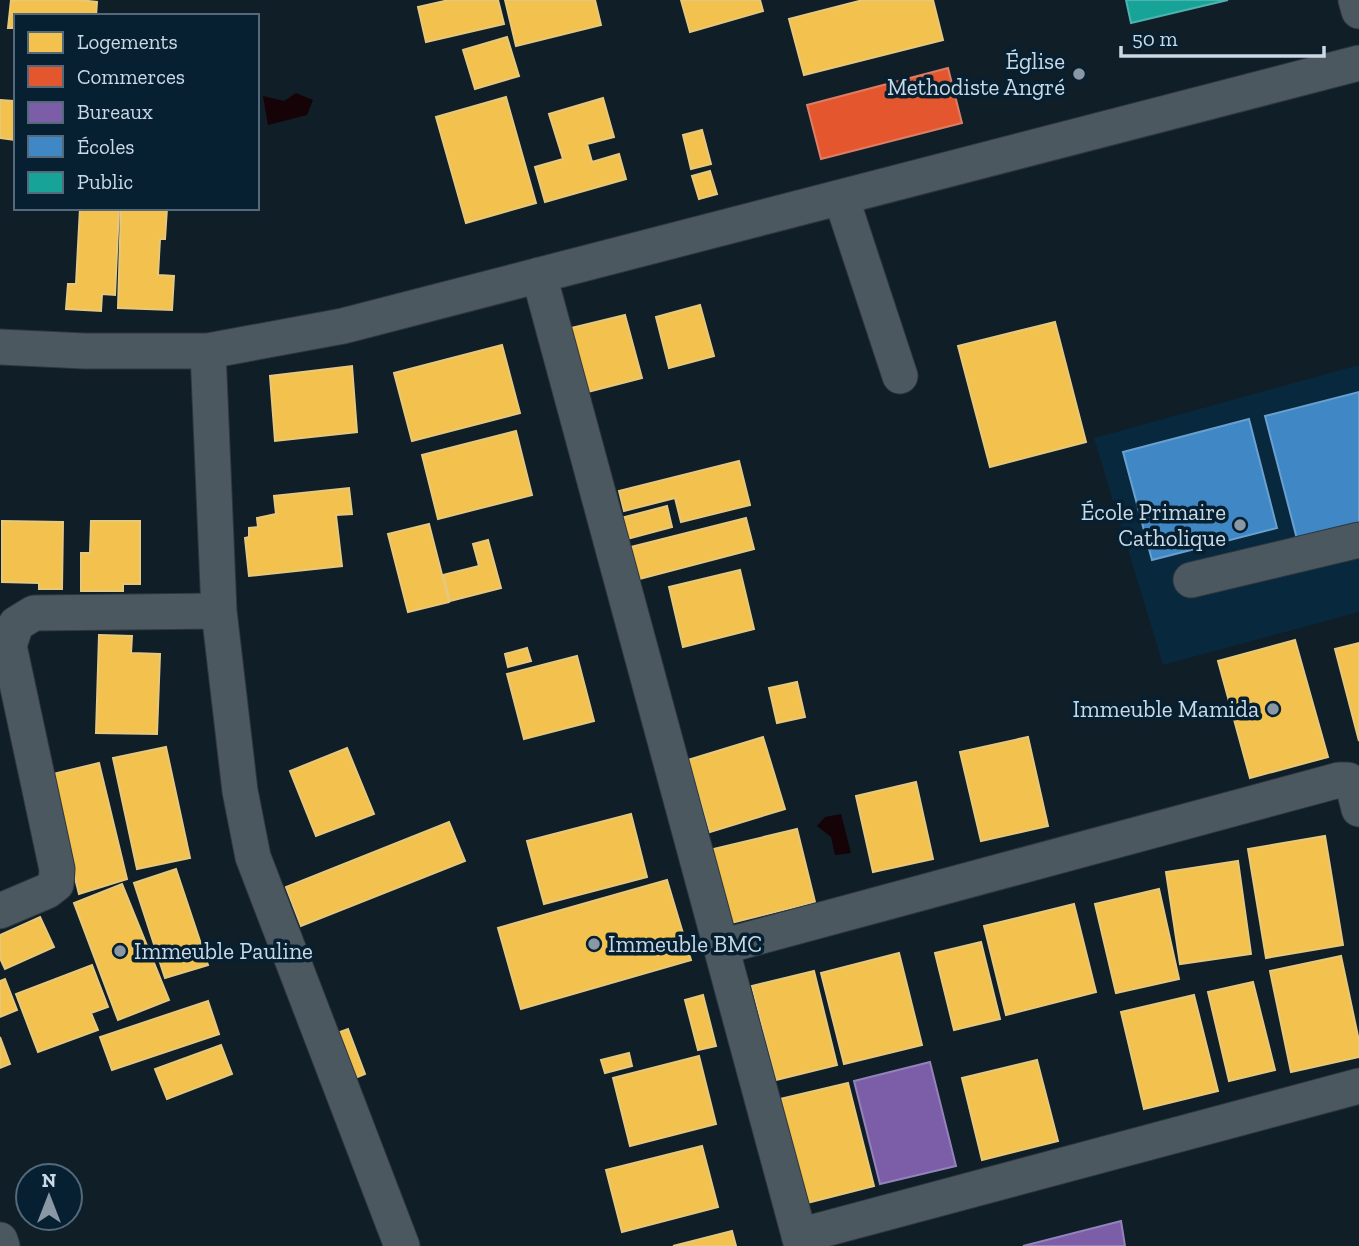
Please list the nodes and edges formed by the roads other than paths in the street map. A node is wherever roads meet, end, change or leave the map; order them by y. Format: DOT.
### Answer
graph roads {
  1 [pos="1356,0"];
  2 [pos="1359,11"];
  3 [pos="1359,63"];
  4 [pos="841,197"];
  5 [pos="539,275"];
  6 [pos="0,347"];
  7 [pos="208,351"];
  8 [pos="900,376"];
  9 [pos="1359,540"];
  10 [pos="1191,580"];
  11 [pos="219,611"];
  12 [pos="1359,809"];
  13 [pos="0,911"];
  14 [pos="721,947"];
  15 [pos="1359,1086"];
  16 [pos="0,1240"];
  17 [pos="801,1241"];
  18 [pos="2,1246"];
  19 [pos="402,1246"];
  1 -- 2 [label="street"];
  3 -- 4 [label="street"];
  4 -- 5 [label="street"];
  4 -- 8 [label="street"];
  5 -- 7 [label="street"];
  5 -- 14 [label="street"];
  6 -- 7 [label="street"];
  7 -- 11 [label="street"];
  9 -- 10 [label="street"];
  11 -- 13 [label="street"];
  11 -- 19 [label="street"];
  12 -- 14 [label="street"];
  14 -- 17 [label="street"];
  15 -- 17 [label="street"];
  16 -- 18 [label="street"];
}
